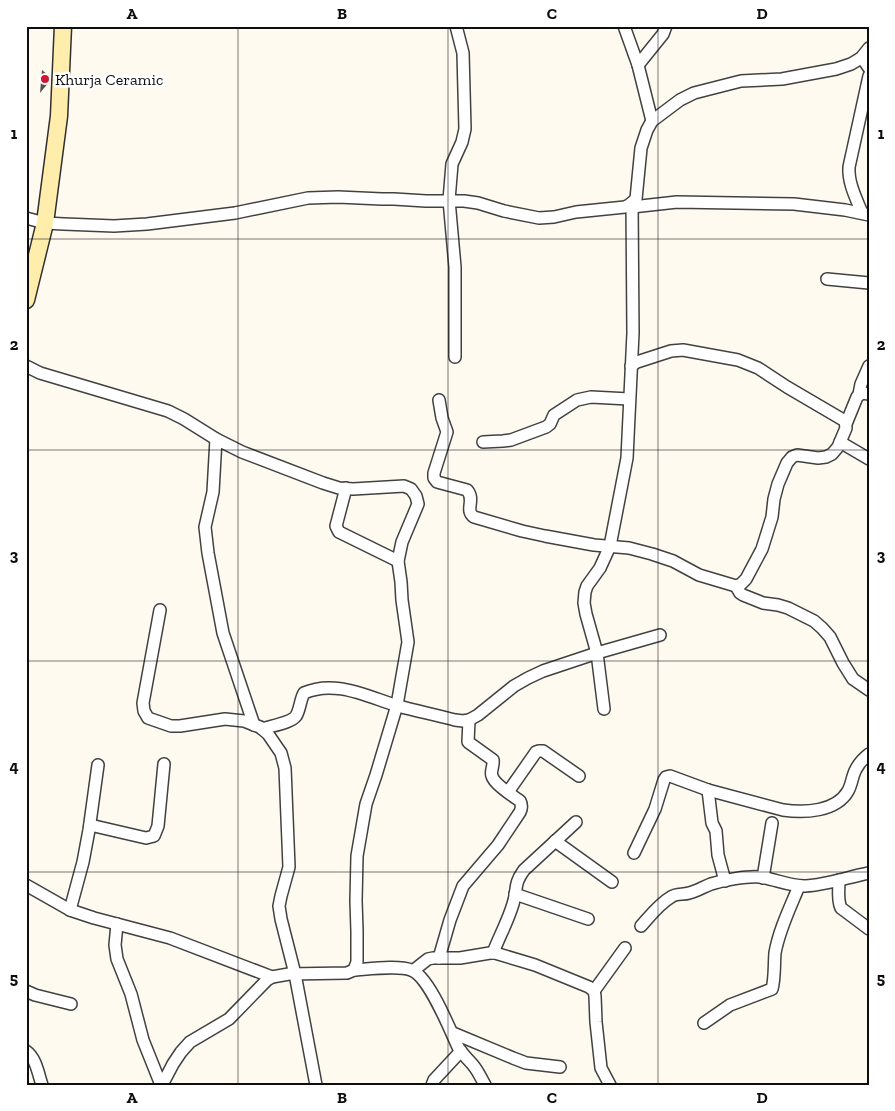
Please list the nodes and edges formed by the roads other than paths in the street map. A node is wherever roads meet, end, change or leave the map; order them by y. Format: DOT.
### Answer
graph roads {
  1 [pos="64,26"];
  2 [pos="456,26"];
  3 [pos="624,26"];
  4 [pos="666,26"];
  5 [pos="869,48"];
  6 [pos="867,64"];
  7 [pos="638,65"];
  8 [pos="869,76"];
  9 [pos="652,121"];
  10 [pos="449,200"];
  11 [pos="632,205"];
  12 [pos="865,214"];
  13 [pos="26,218"];
  14 [pos="45,223"];
  15 [pos="827,279"];
  16 [pos="869,283"];
  17 [pos="26,300"];
  18 [pos="455,357"];
  19 [pos="26,366"];
  20 [pos="631,366"];
  21 [pos="869,366"];
  22 [pos="864,394"];
  23 [pos="629,399"];
  24 [pos="439,400"];
  25 [pos="846,424"];
  26 [pos="216,439"];
  27 [pos="483,442"];
  28 [pos="840,442"];
  29 [pos="869,459"];
  30 [pos="346,488"];
  31 [pos="610,546"];
  32 [pos="398,561"];
  33 [pos="736,586"];
  34 [pos="160,610"];
  35 [pos="660,635"];
  36 [pos="597,653"];
  37 [pos="869,690"];
  38 [pos="397,706"];
  39 [pos="604,709"];
  40 [pos="469,720"];
  41 [pos="258,727"];
  42 [pos="869,754"];
  43 [pos="164,764"];
  44 [pos="98,765"];
  45 [pos="579,776"];
  46 [pos="708,790"];
  47 [pos="508,792"];
  48 [pos="576,822"];
  49 [pos="772,823"];
  50 [pos="90,825"];
  51 [pos="555,841"];
  52 [pos="634,853"];
  53 [pos="869,873"];
  54 [pos="763,878"];
  55 [pos="839,880"];
  56 [pos="725,881"];
  57 [pos="612,882"];
  58 [pos="26,885"];
  59 [pos="800,886"];
  60 [pos="515,894"];
  61 [pos="70,910"];
  62 [pos="588,919"];
  63 [pos="117,924"];
  64 [pos="641,926"];
  65 [pos="869,929"];
  66 [pos="625,948"];
  67 [pos="493,953"];
  68 [pos="439,958"];
  69 [pos="354,970"];
  70 [pos="414,970"];
  71 [pos="295,974"];
  72 [pos="272,977"];
  73 [pos="26,991"];
  74 [pos="594,991"];
  75 [pos="71,1004"];
  76 [pos="704,1023"];
  77 [pos="453,1033"];
  78 [pos="26,1050"];
  79 [pos="461,1051"];
  80 [pos="560,1067"];
  81 [pos="42,1085"];
  82 [pos="161,1085"];
  83 [pos="316,1085"];
  84 [pos="432,1085"];
  85 [pos="484,1085"];
  86 [pos="610,1085"];
  1 -- 14 [label="street"];
  2 -- 10 [label="street"];
  3 -- 7 [label="street"];
  4 -- 7 [label="street"];
  5 -- 6 [label="street"];
  6 -- 9 [label="street"];
  7 -- 9 [label="street"];
  8 -- 12 [label="street"];
  9 -- 11 [label="street"];
  10 -- 11 [label="street"];
  10 -- 14 [label="street"];
  10 -- 18 [label="street"];
  11 -- 12 [label="street"];
  11 -- 20 [label="street"];
  13 -- 14 [label="street"];
  14 -- 17 [label="street"];
  15 -- 16 [label="street"];
  19 -- 26 [label="street"];
  20 -- 23 [label="street"];
  20 -- 25 [label="street"];
  21 -- 22 [label="street"];
  22 -- 25 [label="street"];
  23 -- 27 [label="street"];
  23 -- 31 [label="street"];
  24 -- 31 [label="street"];
  25 -- 28 [label="street"];
  26 -- 30 [label="street"];
  26 -- 41 [label="street"];
  28 -- 29 [label="street"];
  28 -- 33 [label="street"];
  30 -- 32 [label="street"];
  30 -- 32 [label="street"];
  31 -- 33 [label="street"];
  31 -- 36 [label="street"];
  32 -- 38 [label="street"];
  33 -- 37 [label="street"];
  34 -- 41 [label="street"];
  35 -- 36 [label="street"];
  36 -- 39 [label="street"];
  36 -- 40 [label="street"];
  38 -- 40 [label="street"];
  38 -- 41 [label="street"];
  38 -- 69 [label="street"];
  40 -- 47 [label="street"];
  41 -- 71 [label="street"];
  42 -- 46 [label="street"];
  43 -- 50 [label="street"];
  44 -- 50 [label="street"];
  45 -- 47 [label="street"];
  46 -- 52 [label="street"];
  46 -- 56 [label="street"];
  47 -- 68 [label="street"];
  48 -- 51 [label="street"];
  49 -- 54 [label="street"];
  50 -- 61 [label="street"];
  51 -- 57 [label="street"];
  51 -- 60 [label="street"];
  53 -- 55 [label="street"];
  54 -- 56 [label="street"];
  54 -- 59 [label="street"];
  55 -- 59 [label="street"];
  55 -- 65 [label="street"];
  56 -- 64 [label="street"];
  58 -- 61 [label="street"];
  59 -- 76 [label="street"];
  60 -- 62 [label="street"];
  60 -- 67 [label="street"];
  61 -- 63 [label="street"];
  63 -- 72 [label="street"];
  63 -- 82 [label="street"];
  66 -- 74 [label="street"];
  67 -- 68 [label="street"];
  67 -- 74 [label="street"];
  68 -- 70 [label="street"];
  69 -- 70 [label="street"];
  69 -- 71 [label="street"];
  70 -- 77 [label="street"];
  71 -- 72 [label="street"];
  71 -- 83 [label="street"];
  72 -- 82 [label="street"];
  73 -- 75 [label="street"];
  74 -- 86 [label="street"];
  77 -- 79 [label="street"];
  77 -- 80 [label="street"];
  78 -- 81 [label="street"];
  79 -- 84 [label="street"];
  79 -- 85 [label="street"];
}
